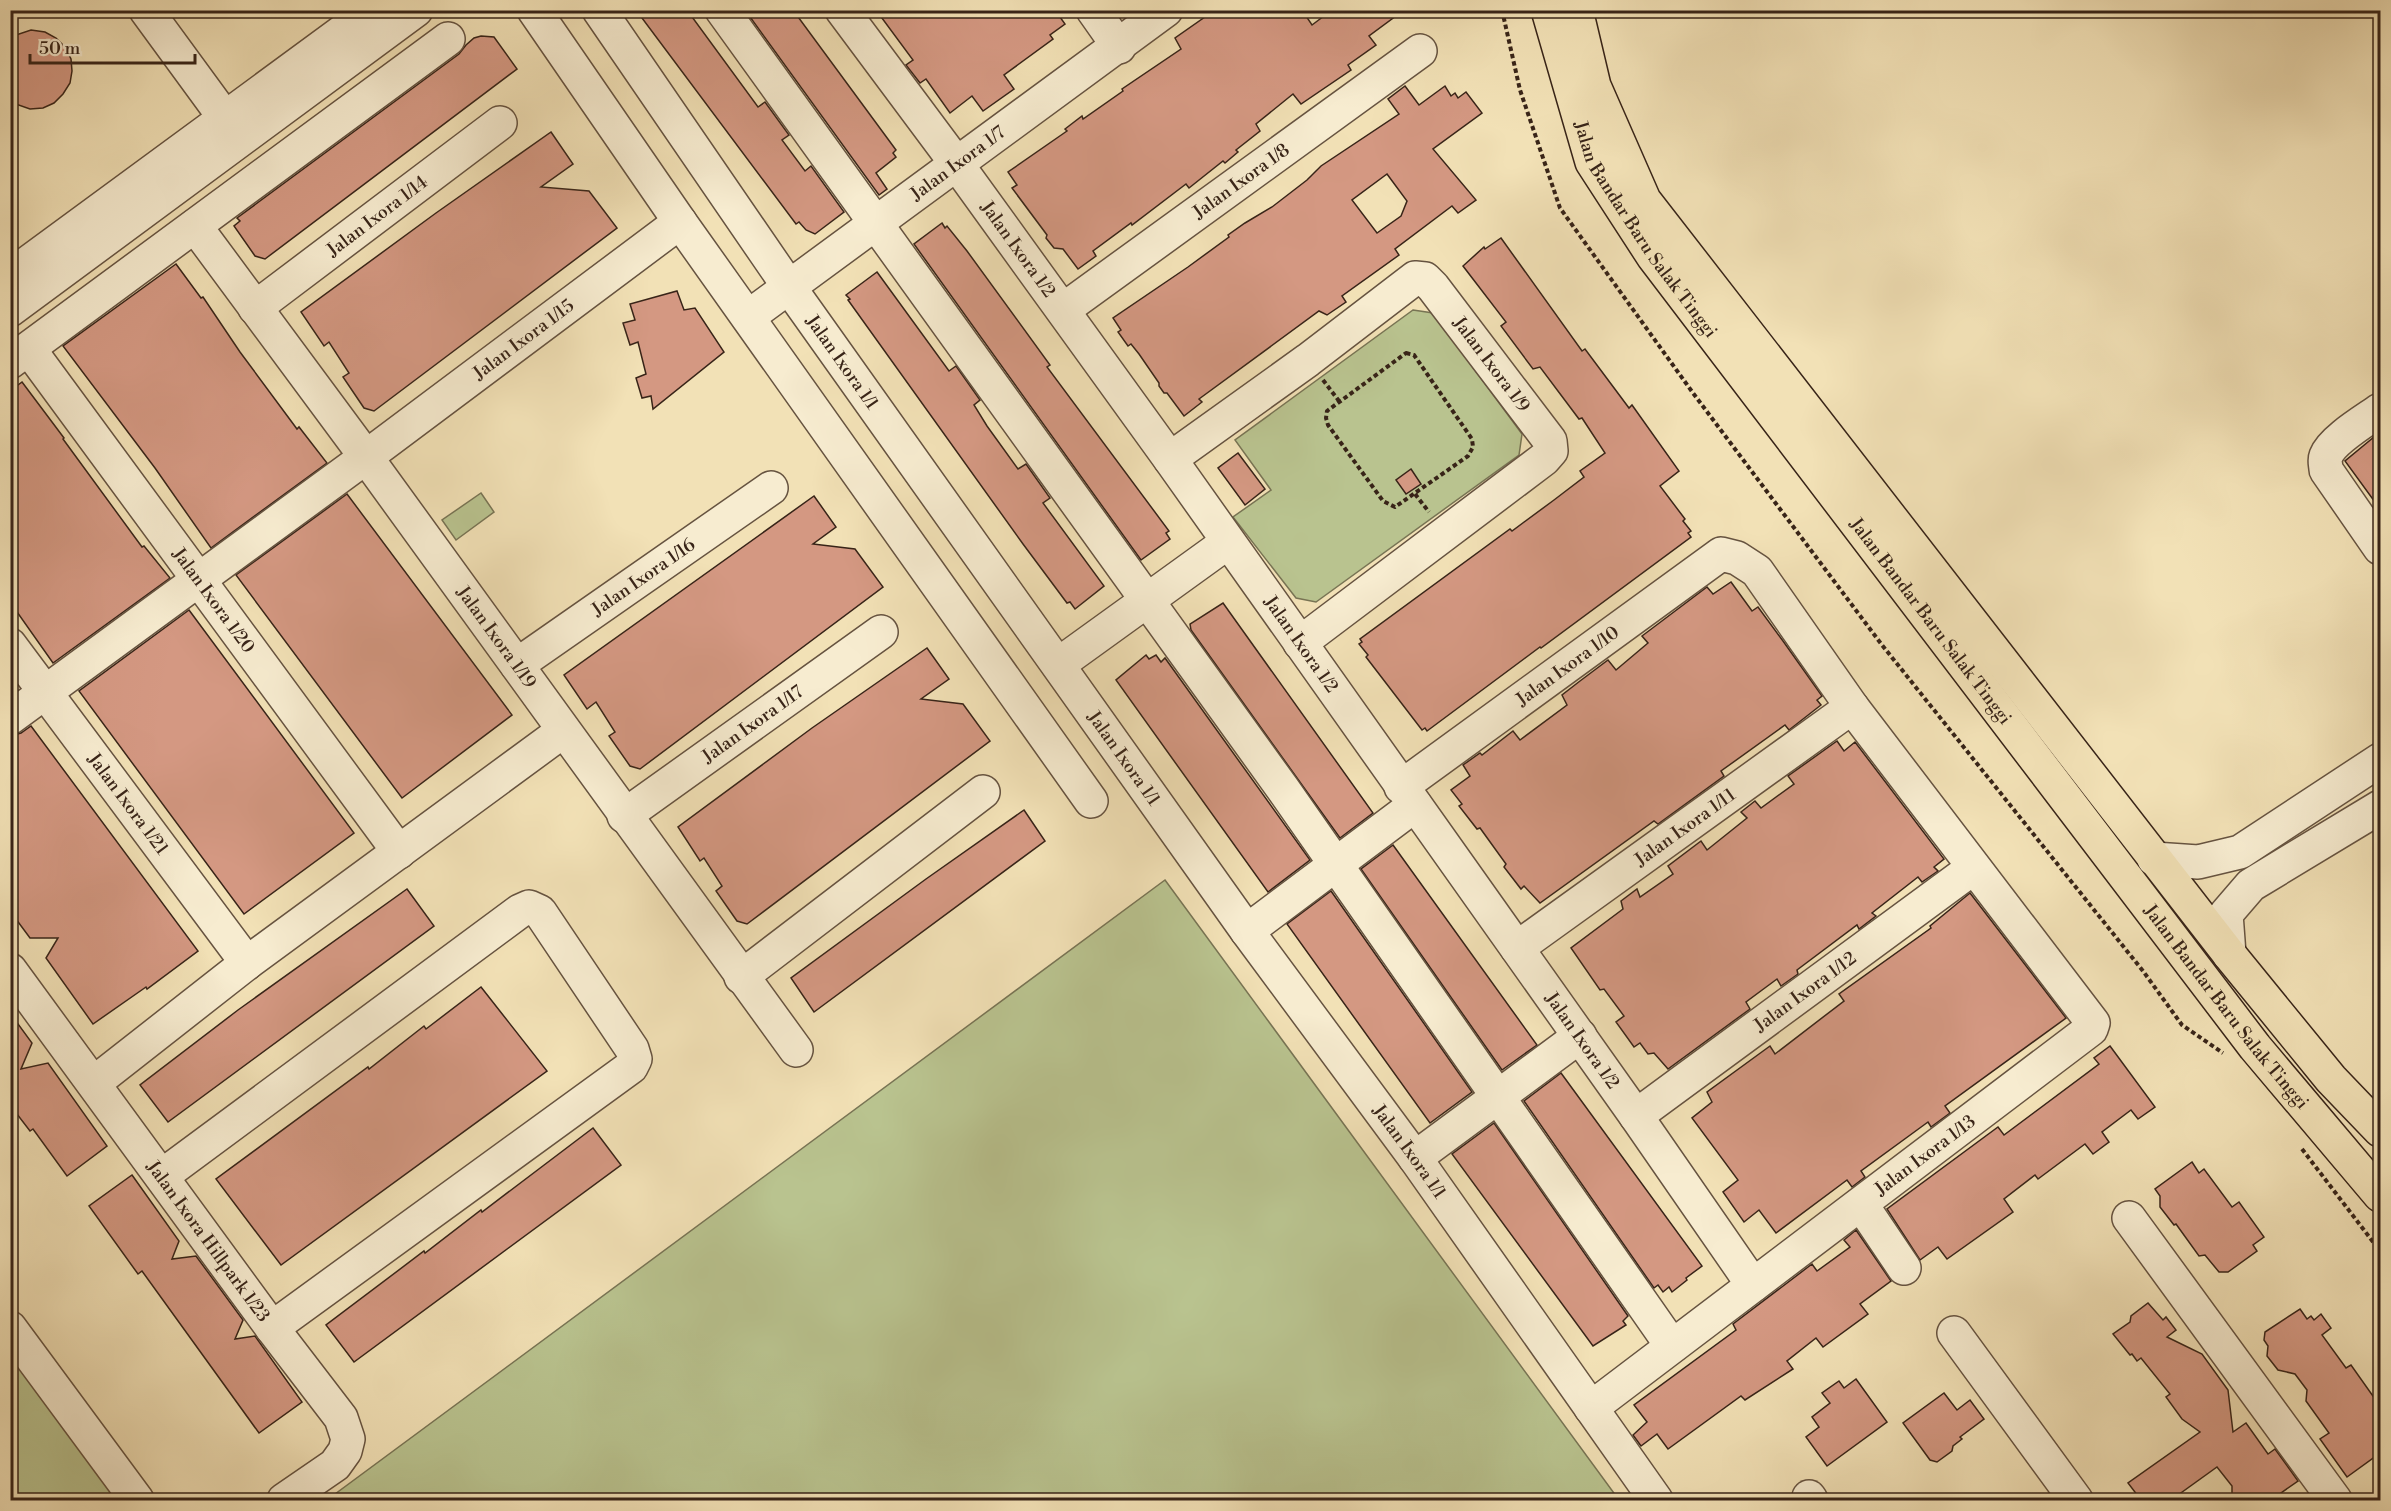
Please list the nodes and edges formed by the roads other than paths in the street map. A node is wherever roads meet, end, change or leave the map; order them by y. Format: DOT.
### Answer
graph roads {
  1 [pos="146,10"];
  2 [pos="372,10"];
  3 [pos="416,10"];
  4 [pos="534,10"];
  5 [pos="599,10"];
  6 [pos="722,10"];
  7 [pos="842,10"];
  8 [pos="1093,10"];
  9 [pos="1166,10"];
  10 [pos="1548,10"];
  11 [pos="1576,10"];
  12 [pos="448,39"];
  13 [pos="1119,47"];
  14 [pos="1420,51"];
  15 [pos="225,118"];
  16 [pos="500,123"];
  17 [pos="956,163"];
  18 [pos="680,222"];
  19 [pos="874,224"];
  20 [pos="195,226"];
  21 [pos="10,276"];
  22 [pos="789,287"];
  23 [pos="10,309"];
  24 [pos="255,309"];
  25 [pos="1063,310"];
  26 [pos="748,316"];
  27 [pos="20,356"];
  28 [pos="2380,410"];
  29 [pos="366,457"];
  30 [pos="1170,459"];
  31 [pos="771,488"];
  32 [pos="1228,542"];
  33 [pos="2380,548"];
  34 [pos="199,580"];
  35 [pos="1148,600"];
  36 [pos="881,632"];
  37 [pos="1300,643"];
  38 [pos="10,645"];
  39 [pos="1059,664"];
  40 [pos="517,666"];
  41 [pos="46,692"];
  42 [pos="1852,707"];
  43 [pos="10,718"];
  44 [pos="563,730"];
  45 [pos="2380,760"];
  46 [pos="983,792"];
  47 [pos="1408,796"];
  48 [pos="1091,801"];
  49 [pos="2380,807"];
  50 [pos="624,816"];
  51 [pos="399,852"];
  52 [pos="2154,859"];
  53 [pos="1336,864"];
  54 [pos="1973,868"];
  55 [pos="1247,931"];
  56 [pos="1517,948"];
  57 [pos="2229,954"];
  58 [pos="248,963"];
  59 [pos="10,970"];
  60 [pos="741,977"];
  61 [pos="1580,1036"];
  62 [pos="796,1050"];
  63 [pos="94,1083"];
  64 [pos="1498,1097"];
  65 [pos="1636,1116"];
  66 [pos="2380,1130"];
  67 [pos="1414,1158"];
  68 [pos="162,1176"];
  69 [pos="2380,1195"];
  70 [pos="1860,1203"];
  71 [pos="2129,1218"];
  72 [pos="1904,1268"];
  73 [pos="1753,1285"];
  74 [pos="10,1328"];
  75 [pos="272,1328"];
  76 [pos="1954,1333"];
  77 [pos="1672,1346"];
  78 [pos="1591,1408"];
  79 [pos="137,1500"];
  80 [pos="284,1500"];
  81 [pos="1656,1500"];
  82 [pos="2076,1500"];
  83 [pos="2335,1500"];
  1 -- 15 [label="street"];
  2 -- 15 [label="street"];
  3 -- 23 [label="street"];
  4 -- 18 [label="street"];
  5 -- 22 [label="street, Jalan Ixora 1/1"];
  6 -- 19 [label="street"];
  7 -- 17 [label="street, Jalan Ixora 1/2"];
  8 -- 13 [label="street"];
  9 -- 13 [label="street, Jalan Ixora 1/7"];
  10 -- 69 [label="main road, Jalan Bandar Baru Salak Tinggi"];
  11 -- 52 [label="main road, Jalan Bandar Baru Salak Tinggi"];
  12 -- 20 [label="street"];
  13 -- 17 [label="street, Jalan Ixora 1/7"];
  14 -- 25 [label="street, Jalan Ixora 1/8"];
  15 -- 21 [label="street"];
  16 -- 24 [label="street, Jalan Ixora 1/14"];
  17 -- 19 [label="street, Jalan Ixora 1/7"];
  17 -- 25 [label="street, Jalan Ixora 1/2"];
  18 -- 26 [label="street"];
  18 -- 29 [label="street, Jalan Ixora 1/15"];
  19 -- 22 [label="street, Jalan Ixora 1/7"];
  19 -- 35 [label="street"];
  20 -- 24 [label="street, Jalan Ixora 1/19"];
  20 -- 27 [label="street"];
  22 -- 26 [label="street, Jalan Ixora 1/7"];
  22 -- 39 [label="street, Jalan Ixora 1/1"];
  24 -- 29 [label="street, Jalan Ixora 1/19"];
  25 -- 30 [label="street, Jalan Ixora 1/2"];
  26 -- 48 [label="street"];
  27 -- 34 [label="street, Jalan Ixora 1/20"];
  28 -- 33 [label="street"];
  29 -- 34 [label="street, Jalan Ixora 1/15"];
  29 -- 40 [label="street, Jalan Ixora 1/19"];
  30 -- 32 [label="street, Jalan Ixora 1/2"];
  30 -- 37 [label="street, Jalan Ixora 1/9"];
  31 -- 40 [label="street, Jalan Ixora 1/16"];
  32 -- 35 [label="street"];
  32 -- 37 [label="street, Jalan Ixora 1/2"];
  34 -- 41 [label="street, Jalan Ixora 1/15"];
  34 -- 51 [label="street, Jalan Ixora 1/20"];
  35 -- 39 [label="street"];
  35 -- 53 [label="street"];
  36 -- 50 [label="street, Jalan Ixora 1/17"];
  37 -- 47 [label="street, Jalan Ixora 1/2"];
  38 -- 41 [label="street, Jalan Ixora 1/21"];
  39 -- 55 [label="street, Jalan Ixora 1/1"];
  40 -- 44 [label="street, Jalan Ixora 1/19"];
  41 -- 43 [label="street, Jalan Ixora 1/15"];
  41 -- 58 [label="street, Jalan Ixora 1/21"];
  42 -- 47 [label="street, Jalan Ixora 1/10"];
  42 -- 54 [label="street"];
  42 -- 56 [label="street, Jalan Ixora 1/11"];
  44 -- 50 [label="street, Jalan Ixora 1/19"];
  44 -- 51 [label="street"];
  45 -- 52 [label="street"];
  46 -- 60 [label="street"];
  47 -- 53 [label="street"];
  47 -- 56 [label="street, Jalan Ixora 1/2"];
  49 -- 57 [label="street"];
  50 -- 60 [label="street, Jalan Ixora 1/19"];
  51 -- 58 [label="street"];
  52 -- 57 [label="main road, Jalan Bandar Baru Salak Tinggi"];
  53 -- 55 [label="street"];
  53 -- 64 [label="street"];
  54 -- 65 [label="street, Jalan Ixora 1/12"];
  54 -- 70 [label="street, Jalan Ixora 1/13"];
  55 -- 67 [label="street, Jalan Ixora 1/1"];
  56 -- 61 [label="street, Jalan Ixora 1/2"];
  57 -- 66 [label="main road, Jalan Bandar Baru Salak Tinggi"];
  58 -- 63 [label="street"];
  59 -- 63 [label="street, Jalan Ixora Hillpark 1/23"];
  60 -- 62 [label="street, Jalan Ixora 1/19"];
  61 -- 64 [label="street"];
  61 -- 65 [label="street, Jalan Ixora 1/2"];
  63 -- 68 [label="street, Jalan Ixora Hillpark 1/23"];
  64 -- 67 [label="street"];
  64 -- 77 [label="street"];
  65 -- 73 [label="street, Jalan Ixora 1/2"];
  67 -- 78 [label="street, Jalan Ixora 1/1"];
  68 -- 75 [label="street, Jalan Ixora Hillpark 1/23"];
  68 -- 75 [label="street"];
  70 -- 72 [label="street"];
  70 -- 73 [label="street, Jalan Ixora 1/13"];
  71 -- 83 [label="street"];
  73 -- 77 [label="street, Jalan Ixora 1/13"];
  74 -- 79 [label="street"];
  75 -- 80 [label="street, Jalan Ixora Hillpark 1/23"];
  76 -- 82 [label="street"];
  77 -- 78 [label="street, Jalan Ixora 1/13"];
  78 -- 81 [label="street, Jalan Ixora 1/1"];
}
